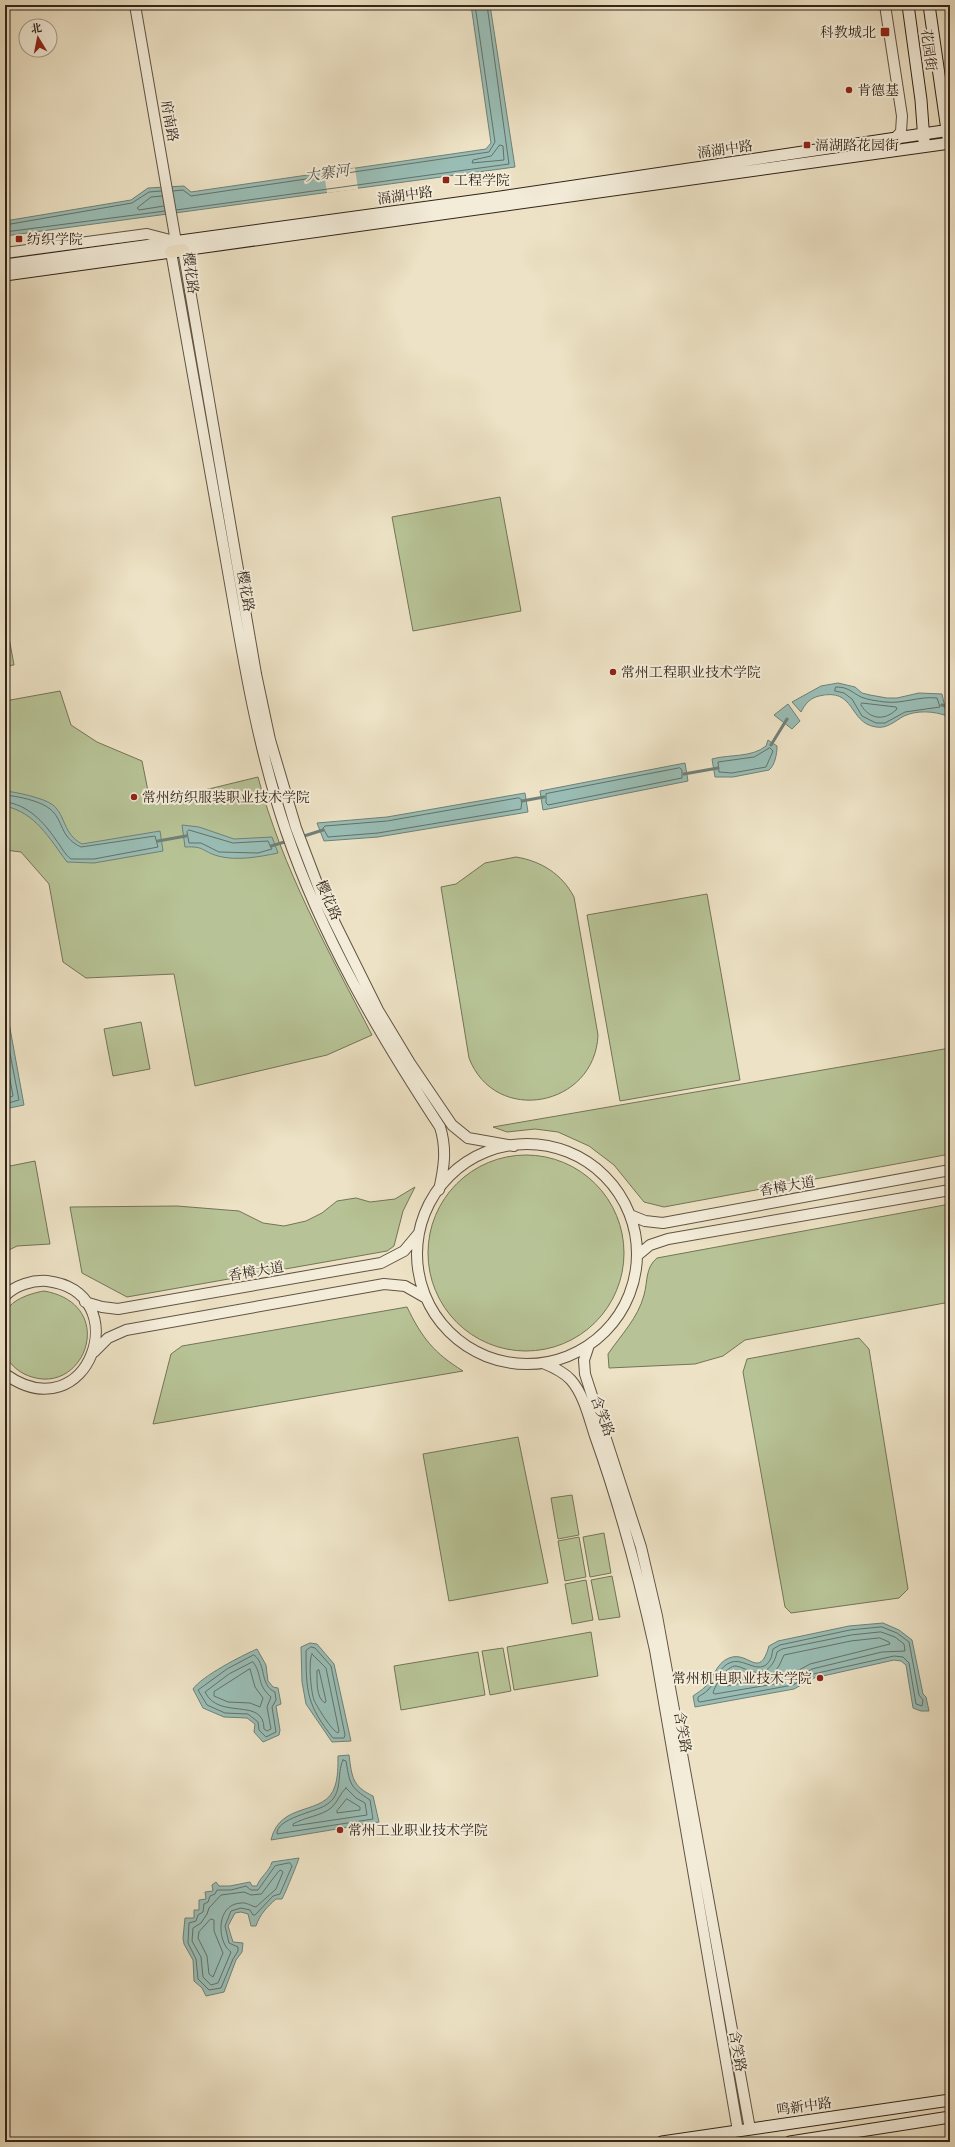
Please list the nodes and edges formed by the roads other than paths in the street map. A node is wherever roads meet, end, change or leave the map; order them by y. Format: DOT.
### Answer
graph roads {
  1 [pos="135,5"];
  2 [pos="885,5"];
  3 [pos="908,5"];
  4 [pos="929,5"];
  5 [pos="949,128"];
  6 [pos="924,134"];
  7 [pos="894,139"];
  8 [pos="950,144"];
  9 [pos="924,147"];
  10 [pos="177,248"];
  11 [pos="5,253"];
  12 [pos="5,265"];
  13 [pos="5,275"];
  14 [pos="292,830"];
  15 [pos="514,1146"];
  16 [pos="950,1170"];
  17 [pos="438,1190"];
  18 [pos="950,1190"];
  19 [pos="630,1215"];
  20 [pos="420,1232"];
  21 [pos="638,1255"];
  22 [pos="5,1296"];
  23 [pos="426,1298"];
  24 [pos="85,1302"];
  25 [pos="589,1345"];
  26 [pos="94,1352"];
  27 [pos="543,1363"];
  28 [pos="7,1376"];
  29 [pos="950,2100"];
  30 [pos="950,2117"];
  31 [pos="750,2129"];
  32 [pos="738,2131"];
  33 [pos="662,2142"];
  34 [pos="790,2142"];
  1 -- 10 [label="street, 府南路"];
  2 -- 7 [label="street"];
  3 -- 6 [label="main road, 花园街"];
  4 -- 5 [label="main road, 花园街"];
  5 -- 6 [label="main road, 滆湖中路"];
  5 -- 8 [label="main road, 花园街"];
  6 -- 7 [label="main road, 滆湖中路"];
  6 -- 9 [label="main road, 花园街"];
  7 -- 10 [label="main road, 滆湖中路"];
  8 -- 9 [label="main road, 滆湖中路"];
  9 -- 10 [label="main road, 滆湖中路"];
  10 -- 11 [label="street"];
  10 -- 12 [label="main road, 滆湖中路"];
  10 -- 13 [label="main road, 滆湖中路"];
  10 -- 14 [label="street, 樱花路"];
  14 -- 15 [label="street, 樱花路"];
  14 -- 17 [label="street, 樱花路"];
  15 -- 17 [label="street"];
  15 -- 19 [label="street"];
  16 -- 19 [label="street, 香樟大道"];
  17 -- 20 [label="street"];
  18 -- 21 [label="street"];
  19 -- 21 [label="street"];
  20 -- 23 [label="street"];
  20 -- 24 [label="street, 香樟大道"];
  21 -- 25 [label="street"];
  22 -- 24 [label="street"];
  23 -- 26 [label="street"];
  23 -- 27 [label="street"];
  24 -- 26 [label="street"];
  25 -- 27 [label="street"];
  25 -- 31 [label="street, 含笑路"];
  26 -- 28 [label="street"];
  27 -- 32 [label="street, 含笑路"];
  29 -- 31 [label="main road, 鸣新中路"];
  30 -- 34 [label="main road"];
  31 -- 32 [label="main road, 鸣新中路"];
  32 -- 33 [label="main road, 鸣新中路"];
}
